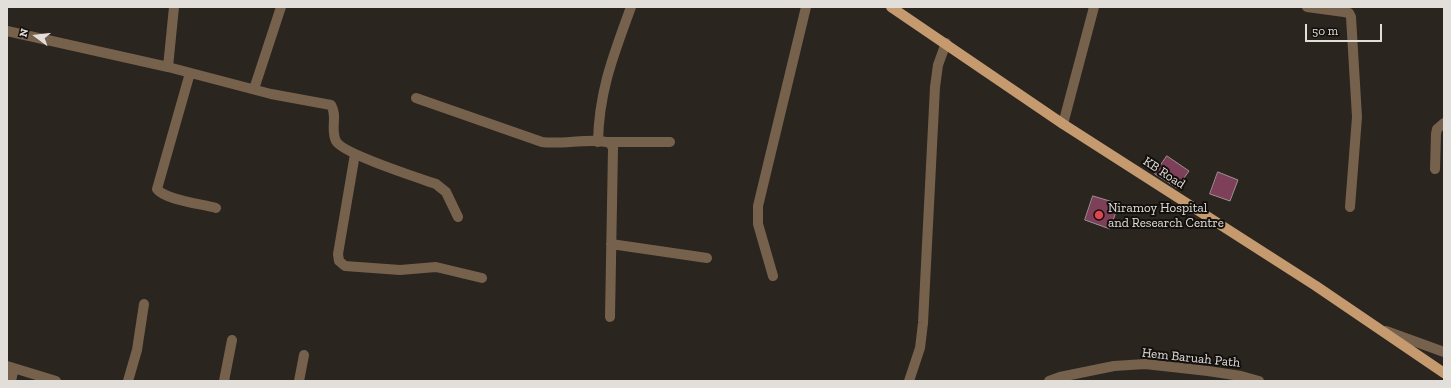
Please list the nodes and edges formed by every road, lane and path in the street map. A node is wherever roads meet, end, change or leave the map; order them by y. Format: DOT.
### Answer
graph roads {
  1 [pos="174,7"];
  2 [pos="281,7"];
  3 [pos="631,7"];
  4 [pos="806,7"];
  5 [pos="1094,7"];
  6 [pos="1307,7"];
  7 [pos="897,9"];
  8 [pos="7,31"];
  9 [pos="946,43"];
  10 [pos="168,68"];
  11 [pos="190,73"];
  12 [pos="254,89"];
  13 [pos="416,98"];
  14 [pos="1444,123"];
  15 [pos="1063,124"];
  16 [pos="602,142"];
  17 [pos="670,142"];
  18 [pos="355,154"];
  19 [pos="1435,169"];
  20 [pos="1350,207"];
  21 [pos="216,208"];
  22 [pos="458,217"];
  23 [pos="611,244"];
  24 [pos="707,258"];
  25 [pos="773,276"];
  26 [pos="482,278"];
  27 [pos="144,304"];
  28 [pos="610,317"];
  29 [pos="1378,329"];
  30 [pos="232,340"];
  31 [pos="1444,352"];
  32 [pos="304,355"];
  33 [pos="10,367"];
  34 [pos="1444,373"];
  35 [pos="1060,379"];
  36 [pos="11,381"];
  37 [pos="56,381"];
  38 [pos="128,381"];
  39 [pos="224,381"];
  40 [pos="299,381"];
  41 [pos="909,381"];
  42 [pos="1049,381"];
  43 [pos="1259,381"];
  1 -- 10 [label="street"];
  2 -- 12 [label="street"];
  3 -- 16 [label="street"];
  4 -- 25 [label="street"];
  5 -- 15 [label="street"];
  6 -- 20 [label="street"];
  7 -- 9 [label="main road, KB Road"];
  8 -- 10 [label="street"];
  9 -- 15 [label="main road, KB Road"];
  9 -- 41 [label="street"];
  10 -- 11 [label="street"];
  11 -- 12 [label="street"];
  11 -- 21 [label="street"];
  12 -- 18 [label="street"];
  13 -- 16 [label="street"];
  14 -- 19 [label="street"];
  15 -- 29 [label="main road, KB Road"];
  16 -- 17 [label="street"];
  16 -- 23 [label="street"];
  18 -- 22 [label="street"];
  18 -- 26 [label="street"];
  23 -- 24 [label="street"];
  23 -- 28 [label="street"];
  27 -- 38 [label="street"];
  29 -- 31 [label="street"];
  29 -- 34 [label="main road, KB Road"];
  30 -- 39 [label="street"];
  32 -- 40 [label="street"];
  33 -- 36 [label="street"];
  33 -- 37 [label="street"];
  35 -- 42 [label="street, Hem Baruah Path"];
  35 -- 43 [label="street, Hem Baruah Path"];
}
